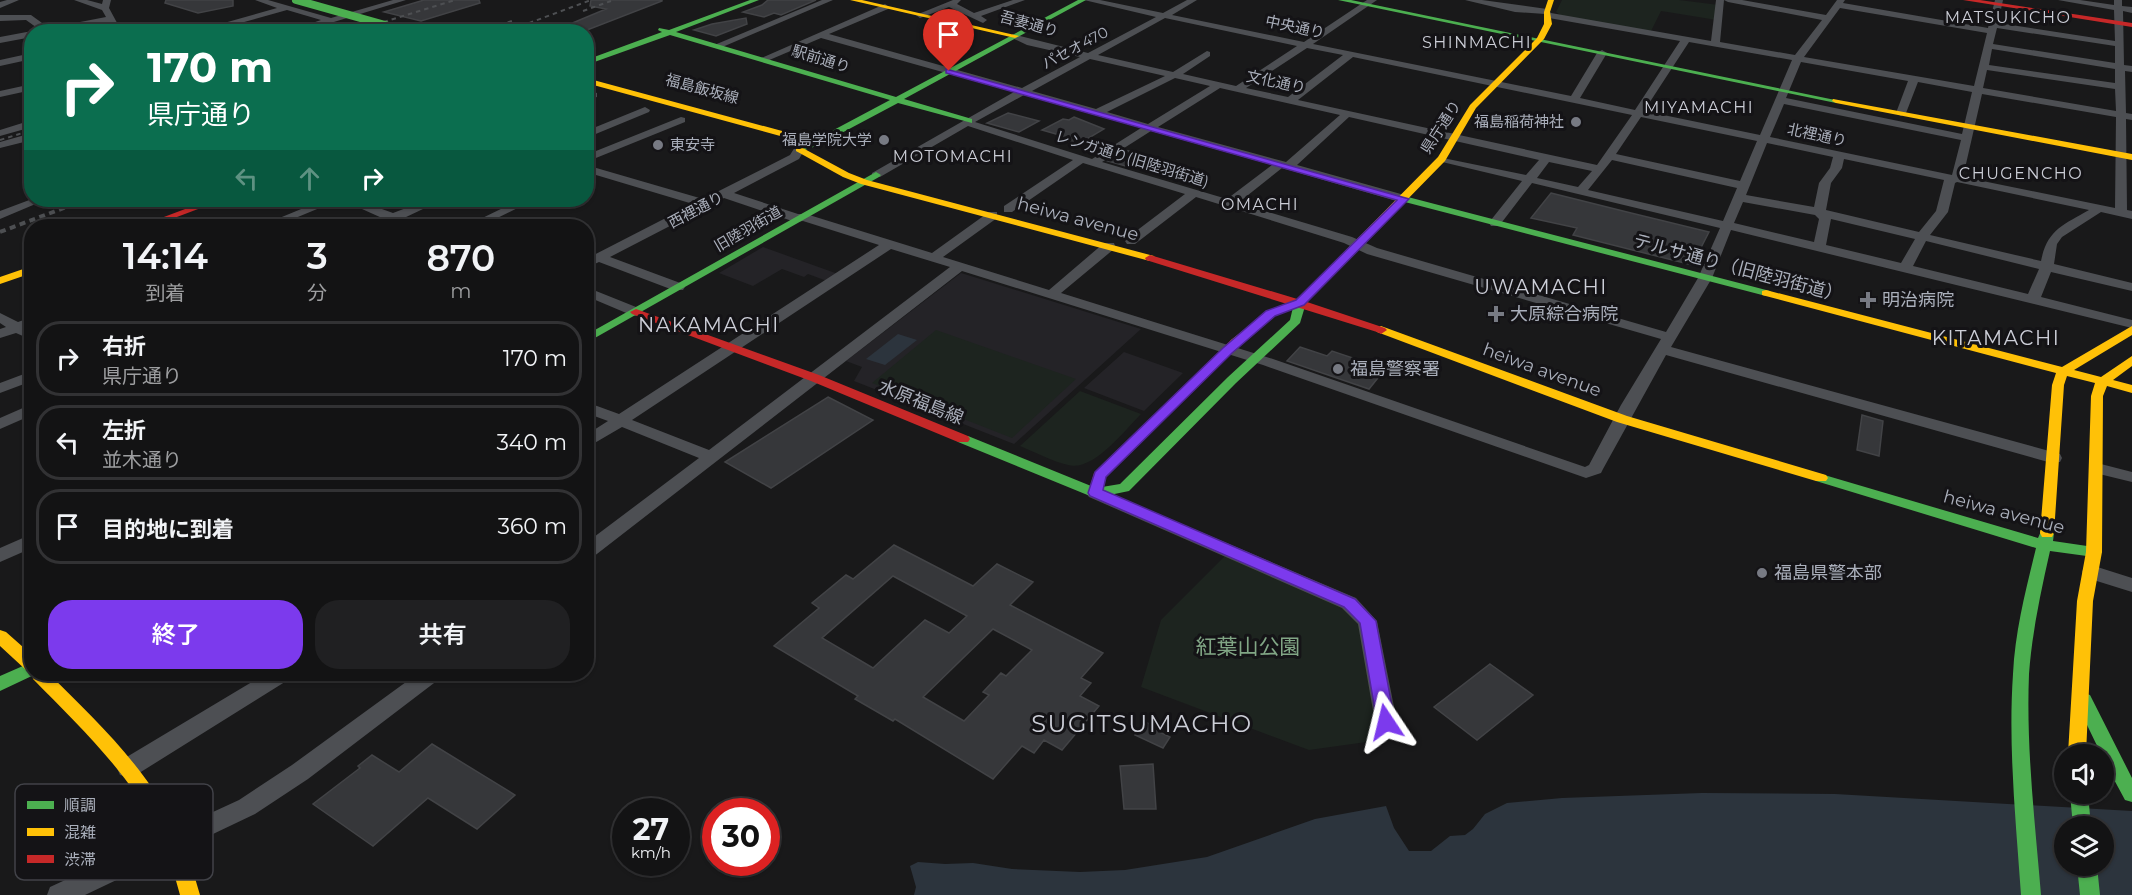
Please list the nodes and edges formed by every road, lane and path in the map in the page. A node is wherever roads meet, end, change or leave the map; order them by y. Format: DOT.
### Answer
graph roads {
  1 [pos="15,0"];
  2 [pos="78,0"];
  3 [pos="259,0"];
  4 [pos="316,0"];
  5 [pos="402,0"];
  6 [pos="744,0"];
  7 [pos="756,0"];
  8 [pos="829,0"];
  9 [pos="853,0"];
  10 [pos="961,0"];
  11 [pos="1021,0"];
  12 [pos="1071,0"];
  13 [pos="1083,0"];
  14 [pos="1088,0"];
  15 [pos="1193,0"];
  16 [pos="1341,0"];
  17 [pos="1469,0"];
  18 [pos="1720,0"];
  19 [pos="1728,0"];
  20 [pos="1966,0"];
  21 [pos="2061,0"];
  22 [pos="1369,2"];
  23 [pos="1840,2"];
  24 [pos="1999,2"];
  25 [pos="287,3"];
  26 [pos="1764,3"];
  27 [pos="106,4"];
  28 [pos="949,4"];
  29 [pos="2117,4"];
  30 [pos="0,5"];
  31 [pos="885,7"];
  32 [pos="1549,9"];
  33 [pos="2132,10"];
  34 [pos="360,12"];
  35 [pos="375,13"];
  36 [pos="920,15"];
  37 [pos="1166,16"];
  38 [pos="0,18"];
  39 [pos="1828,18"];
  40 [pos="110,19"];
  41 [pos="331,20"];
  42 [pos="974,22"];
  43 [pos="2117,23"];
  44 [pos="36,24"];
  45 [pos="82,24"];
  46 [pos="113,24"];
  47 [pos="224,24"];
  48 [pos="317,24"];
  49 [pos="362,24"];
  50 [pos="376,24"];
  51 [pos="2132,25"];
  52 [pos="1994,28"];
  53 [pos="666,31"];
  54 [pos="24,35"];
  55 [pos="821,35"];
  56 [pos="1011,35"];
  57 [pos="1540,39"];
  58 [pos="1686,39"];
  59 [pos="0,40"];
  60 [pos="1715,44"];
  61 [pos="2118,44"];
  62 [pos="1304,45"];
  63 [pos="717,46"];
  64 [pos="1989,46"];
  65 [pos="1602,53"];
  66 [pos="1207,54"];
  67 [pos="1351,54"];
  68 [pos="594,55"];
  69 [pos="1090,57"];
  70 [pos="24,58"];
  71 [pos="1798,58"];
  72 [pos="764,59"];
  73 [pos="594,60"];
  74 [pos="0,63"];
  75 [pos="1983,67"];
  76 [pos="2119,67"];
  77 [pos="1669,68"];
  78 [pos="2132,69"];
  79 [pos="945,70"];
  80 [pos="1173,75"];
  81 [pos="594,76"];
  82 [pos="1914,79"];
  83 [pos="594,83"];
  84 [pos="1496,84"];
  85 [pos="1218,85"];
  86 [pos="2119,87"];
  87 [pos="24,89"];
  88 [pos="1238,89"];
  89 [pos="1977,90"];
  90 [pos="1023,92"];
  91 [pos="0,94"];
  92 [pos="594,94"];
  93 [pos="1782,96"];
  94 [pos="892,98"];
  95 [pos="1290,100"];
  96 [pos="1574,100"];
  97 [pos="643,103"];
  98 [pos="1096,113"];
  99 [pos="1348,113"];
  100 [pos="1637,113"];
  101 [pos="1902,113"];
  102 [pos="2127,116"];
  103 [pos="681,120"];
  104 [pos="969,121"];
  105 [pos="24,126"];
  106 [pos="1147,127"];
  107 [pos="594,131"];
  108 [pos="1968,132"];
  109 [pos="0,133"];
  110 [pos="738,136"];
  111 [pos="24,138"];
  112 [pos="1455,138"];
  113 [pos="1764,140"];
  114 [pos="807,144"];
  115 [pos="0,145"];
  116 [pos="772,146"];
  117 [pos="836,153"];
  118 [pos="1839,155"];
  119 [pos="1610,156"];
  120 [pos="2126,156"];
  121 [pos="1546,158"];
  122 [pos="1442,159"];
  123 [pos="1088,161"];
  124 [pos="856,164"];
  125 [pos="594,165"];
  126 [pos="1284,166"];
  127 [pos="594,170"];
  128 [pos="1600,170"];
  129 [pos="870,178"];
  130 [pos="1957,179"];
  131 [pos="1528,180"];
  132 [pos="1580,192"];
  133 [pos="1742,192"];
  134 [pos="1194,193"];
  135 [pos="725,194"];
  136 [pos="1404,199"];
  137 [pos="705,204"];
  138 [pos="1229,204"];
  139 [pos="24,206"];
  140 [pos="198,207"];
  141 [pos="315,207"];
  142 [pos="366,207"];
  143 [pos="419,207"];
  144 [pos="513,207"];
  145 [pos="2100,208"];
  146 [pos="1008,209"];
  147 [pos="1819,212"];
  148 [pos="2126,214"];
  149 [pos="0,215"];
  150 [pos="993,215"];
  151 [pos="393,218"];
  152 [pos="801,218"];
  153 [pos="164,219"];
  154 [pos="284,219"];
  155 [pos="487,219"];
  156 [pos="1495,223"];
  157 [pos="1726,226"];
  158 [pos="1923,236"];
  159 [pos="1131,241"];
  160 [pos="1357,244"];
  161 [pos="888,245"];
  162 [pos="1109,246"];
  163 [pos="1819,247"];
  164 [pos="600,258"];
  165 [pos="932,258"];
  166 [pos="594,261"];
  167 [pos="2047,265"];
  168 [pos="958,267"];
  169 [pos="1905,268"];
  170 [pos="24,272"];
  171 [pos="1705,278"];
  172 [pos="0,281"];
  173 [pos="678,287"];
  174 [pos="2132,287"];
  175 [pos="1312,292"];
  176 [pos="594,294"];
  177 [pos="1051,295"];
  178 [pos="2033,300"];
  179 [pos="1300,303"];
  180 [pos="636,312"];
  181 [pos="0,316"];
  182 [pos="1390,318"];
  183 [pos="24,324"];
  184 [pos="2132,324"];
  185 [pos="17,327"];
  186 [pos="2132,330"];
  187 [pos="24,331"];
  188 [pos="0,334"];
  189 [pos="594,336"];
  190 [pos="1665,343"];
  191 [pos="732,346"];
  192 [pos="1227,350"];
  193 [pos="1255,358"];
  194 [pos="2132,360"];
  195 [pos="2062,372"];
  196 [pos="24,378"];
  197 [pos="814,378"];
  198 [pos="2102,382"];
  199 [pos="0,388"];
  200 [pos="2132,389"];
  201 [pos="1627,408"];
  202 [pos="594,410"];
  203 [pos="24,413"];
  204 [pos="620,421"];
  205 [pos="0,424"];
  206 [pos="594,438"];
  207 [pos="712,457"];
  208 [pos="2054,458"];
  209 [pos="2097,468"];
  210 [pos="2132,477"];
  211 [pos="1095,493"];
  212 [pos="2042,528"];
  213 [pos="24,544"];
  214 [pos="2044,545"];
  215 [pos="594,547"];
  216 [pos="2094,552"];
  217 [pos="0,556"];
  218 [pos="2091,572"];
  219 [pos="2132,585"];
  220 [pos="0,636"];
  221 [pos="24,658"];
  222 [pos="24,670"];
  223 [pos="46,681"];
  224 [pos="270,681"];
  225 [pos="421,681"];
  226 [pos="0,684"];
  227 [pos="2080,690"];
  228 [pos="1386,722"];
  229 [pos="2077,744"];
  230 [pos="128,768"];
  231 [pos="2124,773"];
  232 [pos="138,784"];
  233 [pos="2132,794"];
  234 [pos="213,822"];
  235 [pos="2087,876"];
  236 [pos="92,880"];
  237 [pos="187,880"];
  238 [pos="59,895"];
  239 [pos="190,895"];
  240 [pos="2031,895"];
  241 [pos="2090,895"];
  1 -- 30 [label="street"];
  2 -- 27 [label="street"];
  3 -- 25 [label="street"];
  4 -- 25 [label="main road"];
  4 -- 34 [label="street"];
  5 -- 34 [label="street"];
  6 -- 53 [label="main road"];
  7 -- 53 [label="main road"];
  8 -- 63 [label="street"];
  9 -- 31 [label="main road, 吾妻通り"];
  10 -- 28 [label="street"];
  11 -- 42 [label="street"];
  12 -- 56 [label="main road"];
  13 -- 56 [label="main road"];
  14 -- 37 [label="street, 中央通り"];
  15 -- 37 [label="street, パセオ470"];
  16 -- 22 [label="main road"];
  17 -- 32 [label="street"];
  18 -- 60 [label="street"];
  19 -- 26 [label="street"];
  20 -- 24 [label="main road"];
  21 -- 29 [label="street"];
  22 -- 57 [label="main road"];
  22 -- 62 [label="street"];
  23 -- 39 [label="street"];
  23 -- 52 [label="street"];
  24 -- 43 [label="main road"];
  24 -- 52 [label="street"];
  25 -- 41 [label="street"];
  25 -- 47 [label="street"];
  25 -- 49 [label="main road"];
  25 -- 50 [label="main road, bridge"];
  26 -- 39 [label="street"];
  27 -- 40 [label="street"];
  28 -- 36 [label="street"];
  28 -- 42 [label="street"];
  29 -- 33 [label="street"];
  29 -- 43 [label="street"];
  31 -- 36 [label="main road, 吾妻通り"];
  31 -- 55 [label="street"];
  32 -- 57 [label="main road, 県庁通り"];
  32 -- 58 [label="street"];
  34 -- 35 [label="street"];
  34 -- 41 [label="street"];
  36 -- 42 [label="main road, 吾妻通り"];
  37 -- 62 [label="street, 中央通り"];
  37 -- 69 [label="street, パセオ470"];
  38 -- 44 [label="street"];
  39 -- 71 [label="street"];
  40 -- 45 [label="street"];
  40 -- 46 [label="street"];
  41 -- 48 [label="street"];
  42 -- 56 [label="main road, 吾妻通り"];
  43 -- 51 [label="main road"];
  43 -- 61 [label="street"];
  52 -- 61 [label="street"];
  52 -- 64 [label="street"];
  53 -- 63 [label="main road, 駅前通り"];
  53 -- 68 [label="main road"];
  53 -- 73 [label="main road"];
  54 -- 59 [label="street"];
  55 -- 72 [label="street"];
  55 -- 79 [label="street"];
  56 -- 69 [label="street, 吾妻通り"];
  56 -- 79 [label="main road"];
  57 -- 65 [label="main road"];
  57 -- 84 [label="main road, 県庁通り"];
  58 -- 60 [label="street"];
  58 -- 77 [label="street"];
  60 -- 71 [label="street"];
  61 -- 76 [label="street"];
  62 -- 67 [label="street, 中央通り"];
  62 -- 88 [label="street"];
  63 -- 72 [label="main road, 駅前通り"];
  64 -- 75 [label="street"];
  64 -- 76 [label="street"];
  65 -- 77 [label="main road"];
  65 -- 96 [label="street"];
  66 -- 80 [label="street"];
  67 -- 84 [label="street, 中央通り"];
  67 -- 95 [label="street"];
  69 -- 80 [label="street, 文化通り"];
  69 -- 90 [label="street, パセオ470"];
  70 -- 74 [label="street"];
  71 -- 82 [label="street"];
  71 -- 93 [label="street"];
  72 -- 94 [label="main road, 駅前通り"];
  75 -- 86 [label="street"];
  75 -- 89 [label="street"];
  76 -- 78 [label="street"];
  76 -- 86 [label="street"];
  77 -- 93 [label="main road"];
  77 -- 100 [label="street"];
  79 -- 90 [label="street"];
  79 -- 94 [label="main road"];
  80 -- 85 [label="street, 文化通り"];
  80 -- 98 [label="street"];
  81 -- 114 [label="main road, 福島飯坂線"];
  82 -- 89 [label="street"];
  82 -- 101 [label="street"];
  83 -- 97 [label="main road"];
  84 -- 96 [label="street, 北裡通り"];
  84 -- 112 [label="main road, 県庁通り"];
  85 -- 88 [label="street, 文化通り"];
  85 -- 106 [label="street"];
  86 -- 102 [label="street"];
  87 -- 91 [label="street"];
  88 -- 95 [label="street, 文化通り"];
  89 -- 102 [label="street"];
  89 -- 108 [label="street"];
  90 -- 98 [label="street"];
  90 -- 104 [label="street, パセオ470"];
  92 -- 97 [label="main road"];
  93 -- 101 [label="main road"];
  93 -- 108 [label="street"];
  93 -- 113 [label="street"];
  94 -- 104 [label="main road, 駅前通り"];
  94 -- 114 [label="main road"];
  95 -- 99 [label="street, 文化通り"];
  96 -- 100 [label="street, 北裡通り"];
  97 -- 103 [label="main road, 福島飯坂線"];
  97 -- 107 [label="street"];
  97 -- 114 [label="main road"];
  98 -- 106 [label="street"];
  99 -- 112 [label="street, 文化通り"];
  99 -- 126 [label="street"];
  100 -- 113 [label="street, 北裡通り"];
  100 -- 119 [label="street"];
  101 -- 108 [label="main road"];
  102 -- 120 [label="street"];
  103 -- 110 [label="main road, 福島飯坂線"];
  103 -- 125 [label="street"];
  104 -- 123 [label="street, レンガ通り(旧陸羽街道)"];
  104 -- 129 [label="street, パセオ470"];
  105 -- 109 [label="street"];
  106 -- 123 [label="street"];
  106 -- 126 [label="street"];
  108 -- 120 [label="main road"];
  108 -- 130 [label="street"];
  111 -- 115 [label="street"];
  112 -- 121 [label="street, 文化通り"];
  112 -- 122 [label="main road, 県庁通り"];
  113 -- 118 [label="street, 北裡通り"];
  113 -- 133 [label="street"];
  114 -- 116 [label="main road"];
  114 -- 117 [label="main road"];
  114 -- 129 [label="main road, heiwa avenue"];
  114 -- 135 [label="street, 西裡通り"];
  118 -- 130 [label="street, 北裡通り"];
  118 -- 147 [label="street"];
  119 -- 128 [label="street"];
  119 -- 133 [label="street"];
  120 -- 148 [label="street"];
  121 -- 128 [label="street, 文化通り"];
  121 -- 131 [label="street"];
  122 -- 131 [label="street"];
  122 -- 136 [label="main road, 県庁通り"];
  123 -- 134 [label="street, レンガ通り(旧陸羽街道)"];
  123 -- 146 [label="street"];
  124 -- 129 [label="main road, heiwa avenue"];
  126 -- 136 [label="street"];
  126 -- 138 [label="street"];
  127 -- 137 [label="street"];
  128 -- 132 [label="street"];
  129 -- 146 [label="main road, heiwa avenue"];
  129 -- 150 [label="main road, heiwa avenue"];
  129 -- 152 [label="main road, 旧陸羽街道"];
  130 -- 145 [label="street, 北裡通り"];
  130 -- 158 [label="street"];
  131 -- 132 [label="street"];
  131 -- 156 [label="street"];
  132 -- 157 [label="street"];
  133 -- 147 [label="street"];
  133 -- 157 [label="street"];
  134 -- 138 [label="street, レンガ通り(旧陸羽街道)"];
  134 -- 159 [label="street"];
  135 -- 137 [label="street, 西裡通り"];
  135 -- 152 [label="street"];
  136 -- 156 [label="main road, テルサ通り（旧陸羽街道）"];
  136 -- 160 [label="main road, 県庁通り"];
  137 -- 164 [label="street, 西裡通り"];
  138 -- 160 [label="street, レンガ通り(旧陸羽街道)"];
  139 -- 149 [label="street"];
  140 -- 153 [label="main road"];
  141 -- 154 [label="street"];
  142 -- 151 [label="street"];
  143 -- 151 [label="street"];
  144 -- 155 [label="street"];
  145 -- 148 [label="street, 北裡通り"];
  145 -- 167 [label="street"];
  146 -- 159 [label="main road, heiwa avenue"];
  147 -- 158 [label="street"];
  147 -- 163 [label="street"];
  150 -- 162 [label="main road, heiwa avenue"];
  150 -- 165 [label="street"];
  152 -- 161 [label="street"];
  152 -- 173 [label="main road, 旧陸羽街道"];
  156 -- 171 [label="main road, テルサ通り（旧陸羽街道）"];
  157 -- 163 [label="street"];
  157 -- 171 [label="street"];
  158 -- 167 [label="street"];
  158 -- 169 [label="street"];
  159 -- 175 [label="main road, heiwa avenue"];
  160 -- 175 [label="main road, 県庁通り"];
  160 -- 190 [label="street, レンガ通り(旧陸羽街道)"];
  161 -- 165 [label="street"];
  161 -- 191 [label="street"];
  162 -- 177 [label="street"];
  162 -- 179 [label="main road, heiwa avenue"];
  163 -- 169 [label="street"];
  164 -- 166 [label="street, 西裡通り"];
  164 -- 173 [label="street"];
  165 -- 168 [label="street"];
  167 -- 174 [label="street"];
  167 -- 178 [label="street"];
  168 -- 177 [label="street"];
  168 -- 197 [label="street"];
  169 -- 178 [label="street"];
  170 -- 172 [label="main road"];
  171 -- 190 [label="street"];
  171 -- 195 [label="main road, テルサ通り（旧陸羽街道）"];
  173 -- 180 [label="main road, 旧陸羽街道"];
  175 -- 179 [label="main road, 県庁通り"];
  175 -- 182 [label="main road, heiwa avenue"];
  176 -- 180 [label="street"];
  177 -- 192 [label="street"];
  178 -- 184 [label="street"];
  179 -- 192 [label="main road, 県庁通り"];
  179 -- 193 [label="main road, 県庁通り"];
  179 -- 201 [label="main road, heiwa avenue"];
  180 -- 189 [label="main road, 旧陸羽街道"];
  180 -- 191 [label="main road, 水原福島線"];
  181 -- 185 [label="street"];
  183 -- 185 [label="street"];
  185 -- 187 [label="street"];
  185 -- 188 [label="street"];
  186 -- 195 [label="main road"];
  190 -- 201 [label="street"];
  190 -- 208 [label="street, レンガ通り(旧陸羽街道)"];
  191 -- 197 [label="main road, 水原福島線"];
  191 -- 204 [label="street"];
  192 -- 193 [label="street"];
  192 -- 211 [label="main road, 県庁通り"];
  193 -- 201 [label="street"];
  193 -- 211 [label="main road, 県庁通り"];
  194 -- 198 [label="main road"];
  195 -- 198 [label="main road, テルサ通り（旧陸羽街道）"];
  195 -- 208 [label="main road"];
  196 -- 199 [label="street"];
  197 -- 207 [label="street"];
  197 -- 211 [label="main road, 水原福島線"];
  198 -- 200 [label="main road, テルサ通り（旧陸羽街道）"];
  198 -- 209 [label="main road"];
  201 -- 214 [label="main road, heiwa avenue"];
  202 -- 204 [label="street"];
  203 -- 205 [label="street"];
  204 -- 206 [label="street"];
  204 -- 207 [label="street"];
  207 -- 215 [label="street"];
  208 -- 212 [label="main road"];
  209 -- 210 [label="street"];
  209 -- 216 [label="main road"];
  211 -- 228 [label="street"];
  212 -- 214 [label="main road"];
  212 -- 216 [label="main road, heiwa avenue"];
  213 -- 217 [label="street"];
  214 -- 216 [label="main road, heiwa avenue"];
  214 -- 240 [label="main road"];
  216 -- 218 [label="main road"];
  218 -- 219 [label="street"];
  218 -- 227 [label="main road"];
  220 -- 221 [label="main road"];
  222 -- 226 [label="main road"];
  223 -- 230 [label="main road"];
  224 -- 230 [label="street"];
  225 -- 234 [label="street"];
  227 -- 229 [label="main road"];
  227 -- 231 [label="main road"];
  230 -- 232 [label="main road"];
  231 -- 233 [label="main road"];
  235 -- 241 [label="main road"];
  236 -- 238 [label="street"];
  237 -- 239 [label="main road"];
}
